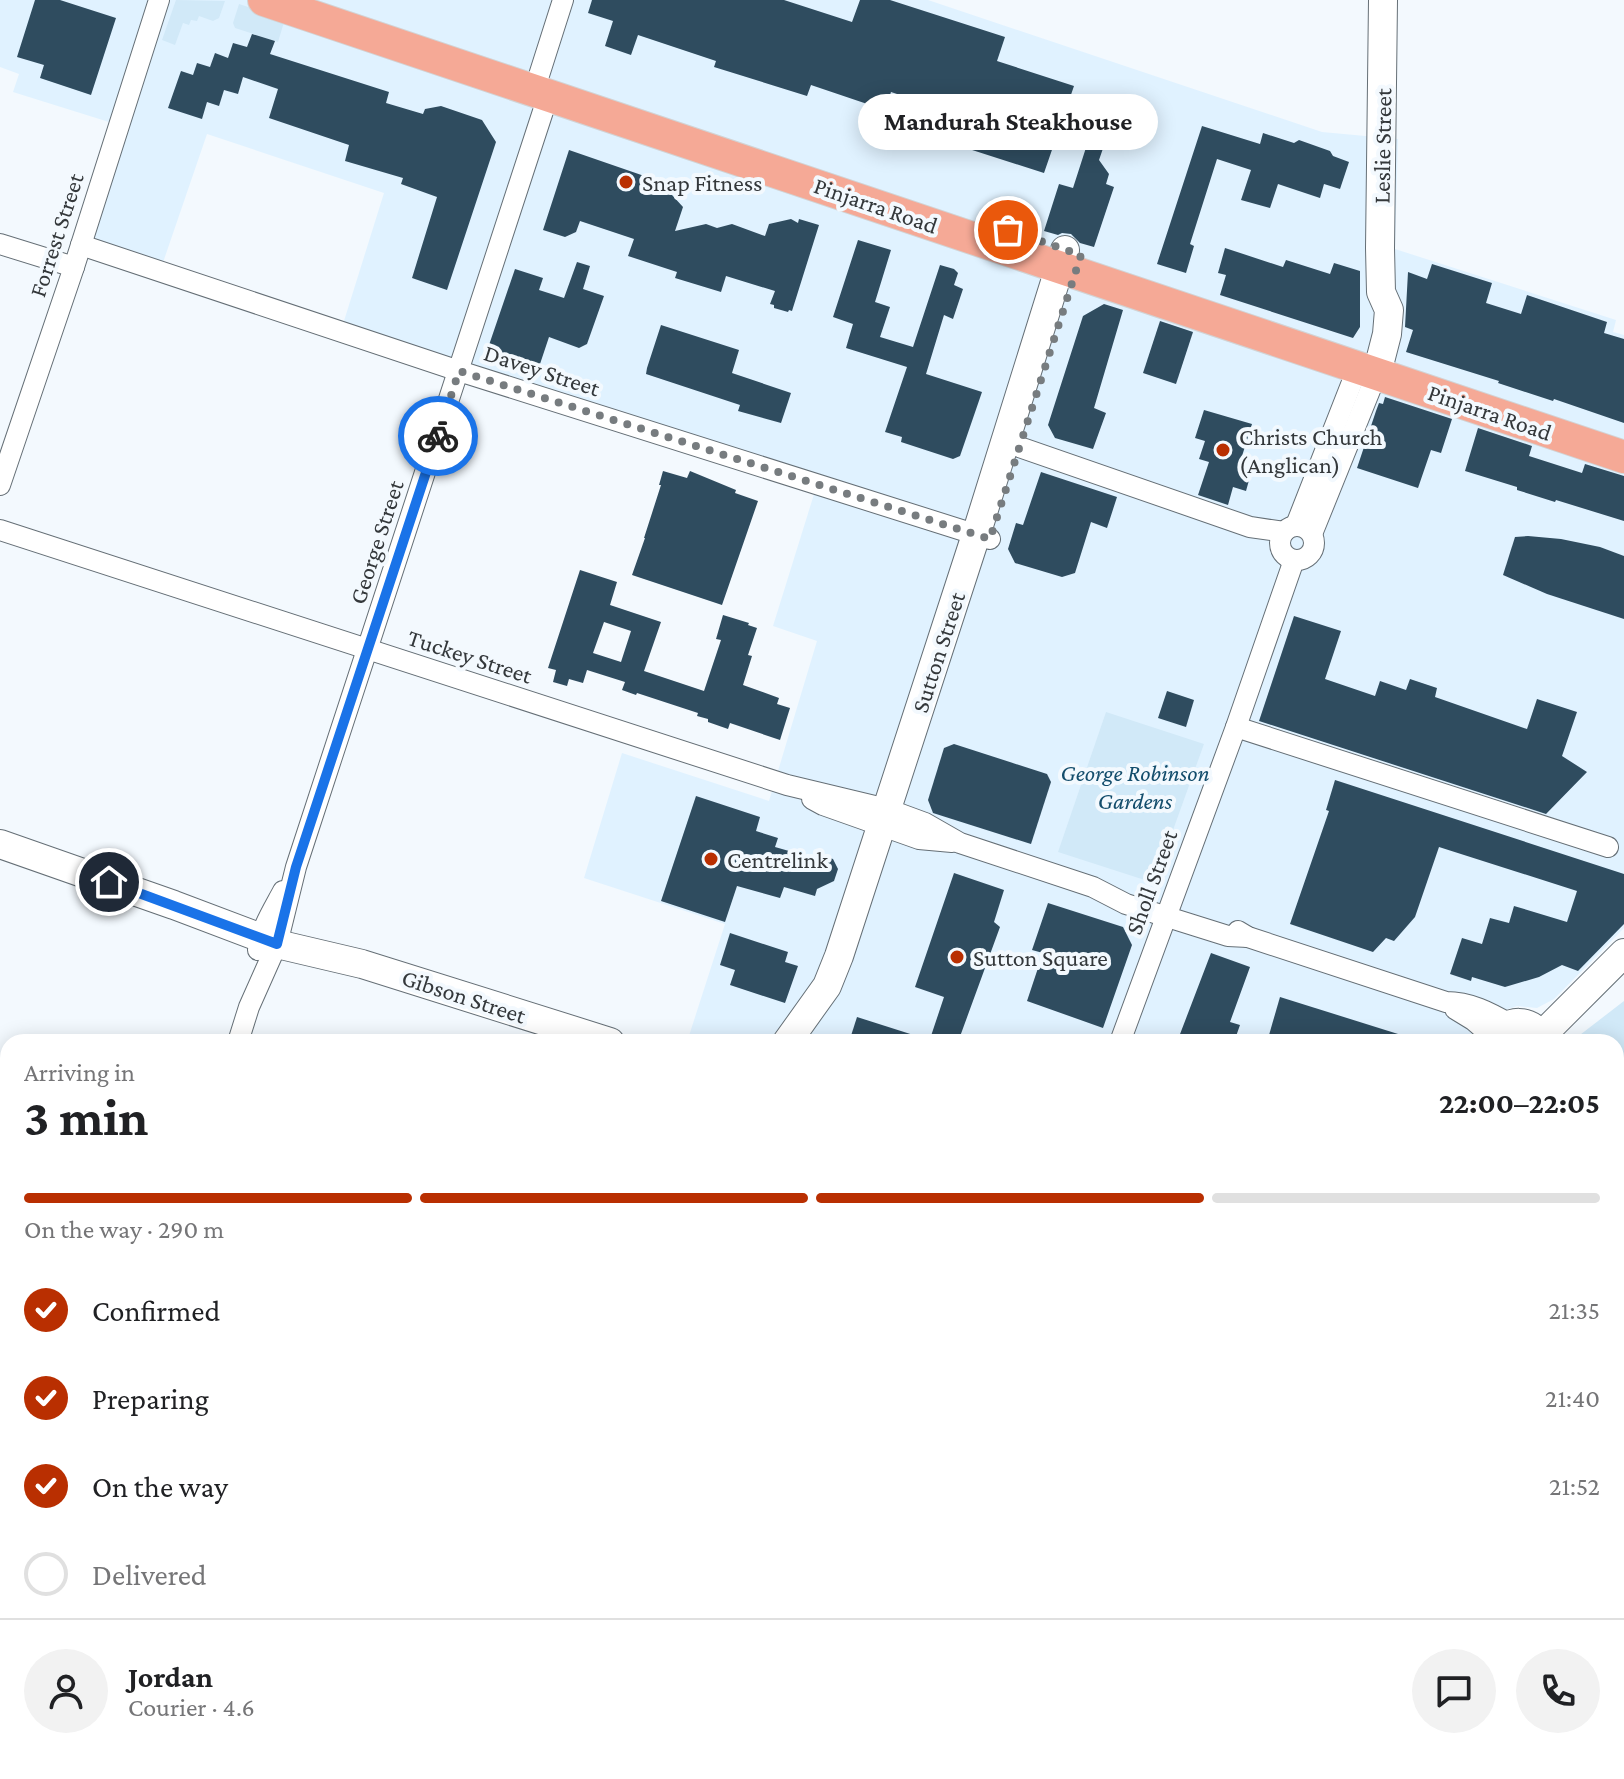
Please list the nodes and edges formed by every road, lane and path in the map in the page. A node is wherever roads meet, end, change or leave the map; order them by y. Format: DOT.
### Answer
graph roads {
  1 [pos="159,0"];
  2 [pos="326,0"];
  3 [pos="563,0"];
  4 [pos="1383,0"];
  5 [pos="270,1"];
  6 [pos="540,86"];
  7 [pos="0,244"];
  8 [pos="81,245"];
  9 [pos="1070,261"];
  10 [pos="74,267"];
  11 [pos="1370,362"];
  12 [pos="459,371"];
  13 [pos="1624,438"];
  14 [pos="1013,445"];
  15 [pos="1624,457"];
  16 [pos="0,485"];
  17 [pos="0,530"];
  18 [pos="983,537"];
  19 [pos="1294,540"];
  20 [pos="367,650"];
  21 [pos="1236,727"];
  22 [pos="892,820"];
  23 [pos="0,844"];
  24 [pos="1608,847"];
  25 [pos="1168,911"];
  26 [pos="271,933"];
  27 [pos="1624,953"];
  28 [pos="241,1034"];
  29 [pos="585,1034"];
  30 [pos="793,1034"];
  31 [pos="812,1034"];
  32 [pos="1123,1034"];
  33 [pos="1498,1034"];
  34 [pos="1502,1034"];
  35 [pos="1540,1034"];
  36 [pos="1547,1034"];
  1 -- 8 [label="street, Forrest Street"];
  2 -- 6 [label="main road, Pinjarra Road"];
  3 -- 6 [label="street, George Street"];
  4 -- 11 [label="street, Leslie Street"];
  5 -- 6 [label="main road, Pinjarra Road"];
  6 -- 9 [label="main road, Pinjarra Road"];
  6 -- 12 [label="street, George Street"];
  7 -- 10 [label="street"];
  8 -- 10 [label="street, Forrest Street"];
  8 -- 12 [label="street, Davey Street"];
  9 -- 11 [label="main road, Pinjarra Road"];
  9 -- 14 [label="street, Sutton Street"];
  10 -- 16 [label="street, Forrest Street"];
  11 -- 13 [label="main road, Pinjarra Road"];
  11 -- 15 [label="main road, Pinjarra Road"];
  11 -- 19 [label="street, Sholl Street"];
  12 -- 18 [label="street, Davey Street"];
  12 -- 20 [label="street, George Street"];
  14 -- 18 [label="street, Sutton Street"];
  14 -- 19 [label="street"];
  17 -- 20 [label="street, Tuckey Street"];
  18 -- 22 [label="street, Sutton Street"];
  19 -- 21 [label="street, Sholl Street"];
  20 -- 22 [label="street, Tuckey Street"];
  20 -- 26 [label="street, George Street"];
  21 -- 24 [label="street"];
  21 -- 25 [label="street, Sholl Street"];
  22 -- 25 [label="street, Tuckey Street"];
  22 -- 30 [label="street, Sutton Street"];
  22 -- 31 [label="street, Sutton Street"];
  23 -- 26 [label="street, Gibson Street"];
  25 -- 32 [label="street, Sholl Street"];
  25 -- 33 [label="street, Tuckey Street"];
  26 -- 28 [label="street, George Street"];
  26 -- 29 [label="street, Gibson Street"];
  27 -- 36 [label="street"];
  34 -- 35 [label="street"];
}
